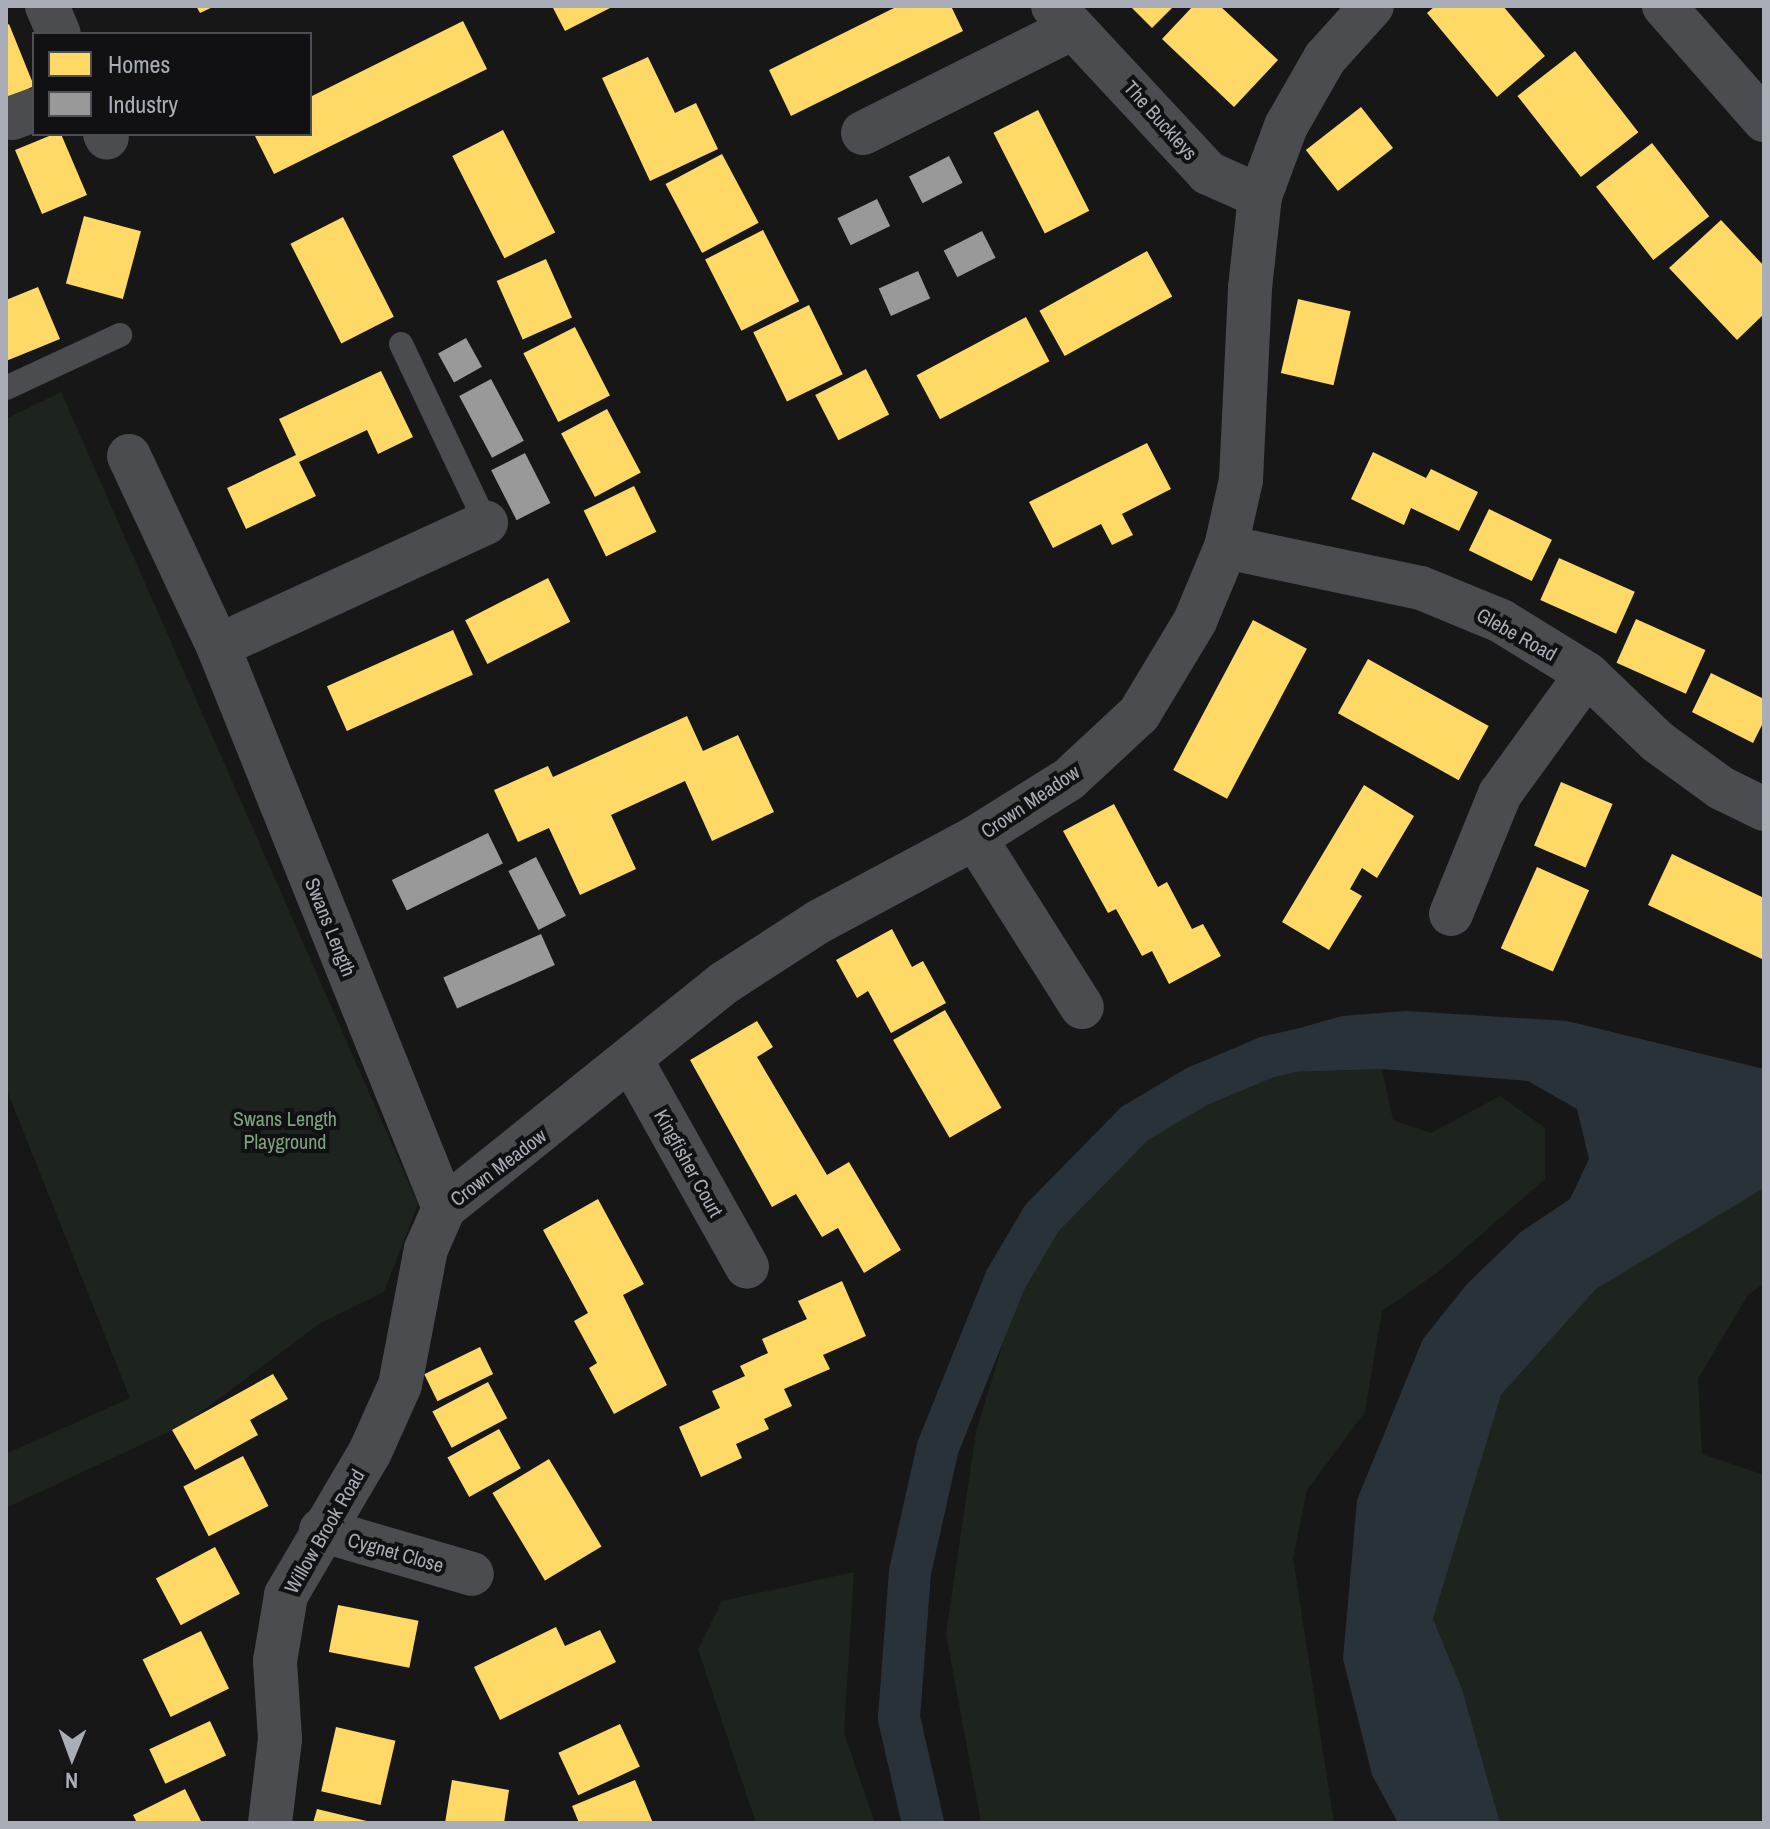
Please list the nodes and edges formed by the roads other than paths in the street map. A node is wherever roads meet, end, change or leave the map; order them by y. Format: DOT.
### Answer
graph roads {
  1 [pos="47,6"];
  2 [pos="1372,6"];
  3 [pos="1664,6"];
  4 [pos="1063,17"];
  5 [pos="58,32"];
  6 [pos="1764,120"];
  7 [pos="863,133"];
  8 [pos="1260,196"];
  9 [pos="120,335"];
  10 [pos="401,344"];
  11 [pos="6,388"];
  12 [pos="129,456"];
  13 [pos="486,523"];
  14 [pos="1226,547"];
  15 [pos="218,646"];
  16 [pos="1587,674"];
  17 [pos="1764,809"];
  18 [pos="975,838"];
  19 [pos="1451,914"];
  20 [pos="1082,1007"];
  21 [pos="631,1060"];
  22 [pos="444,1208"];
  23 [pos="426,1249"];
  24 [pos="747,1267"];
  25 [pos="321,1530"];
  26 [pos="472,1574"];
  27 [pos="270,1823"];
  1 -- 5 [label="street"];
  2 -- 8 [label="street, Crown Meadow"];
  3 -- 6 [label="street"];
  4 -- 7 [label="street, The Buckleys"];
  4 -- 8 [label="street, The Buckleys"];
  8 -- 14 [label="street, Crown Meadow"];
  9 -- 11 [label="lane"];
  10 -- 13 [label="lane"];
  12 -- 15 [label="street, Swans Length"];
  13 -- 15 [label="street"];
  14 -- 16 [label="street, Glebe Road"];
  14 -- 18 [label="street, Crown Meadow"];
  15 -- 22 [label="street, Swans Length"];
  16 -- 17 [label="street, Glebe Road"];
  16 -- 19 [label="street"];
  18 -- 20 [label="street"];
  18 -- 21 [label="street, Crown Meadow"];
  21 -- 22 [label="street, Crown Meadow"];
  21 -- 24 [label="street, Kingfisher Court"];
  22 -- 23 [label="street, Crown Meadow"];
  23 -- 25 [label="street, Willow Brook Road"];
  25 -- 26 [label="street, Cygnet Close"];
  25 -- 27 [label="street, Willow Brook Road"];
}
